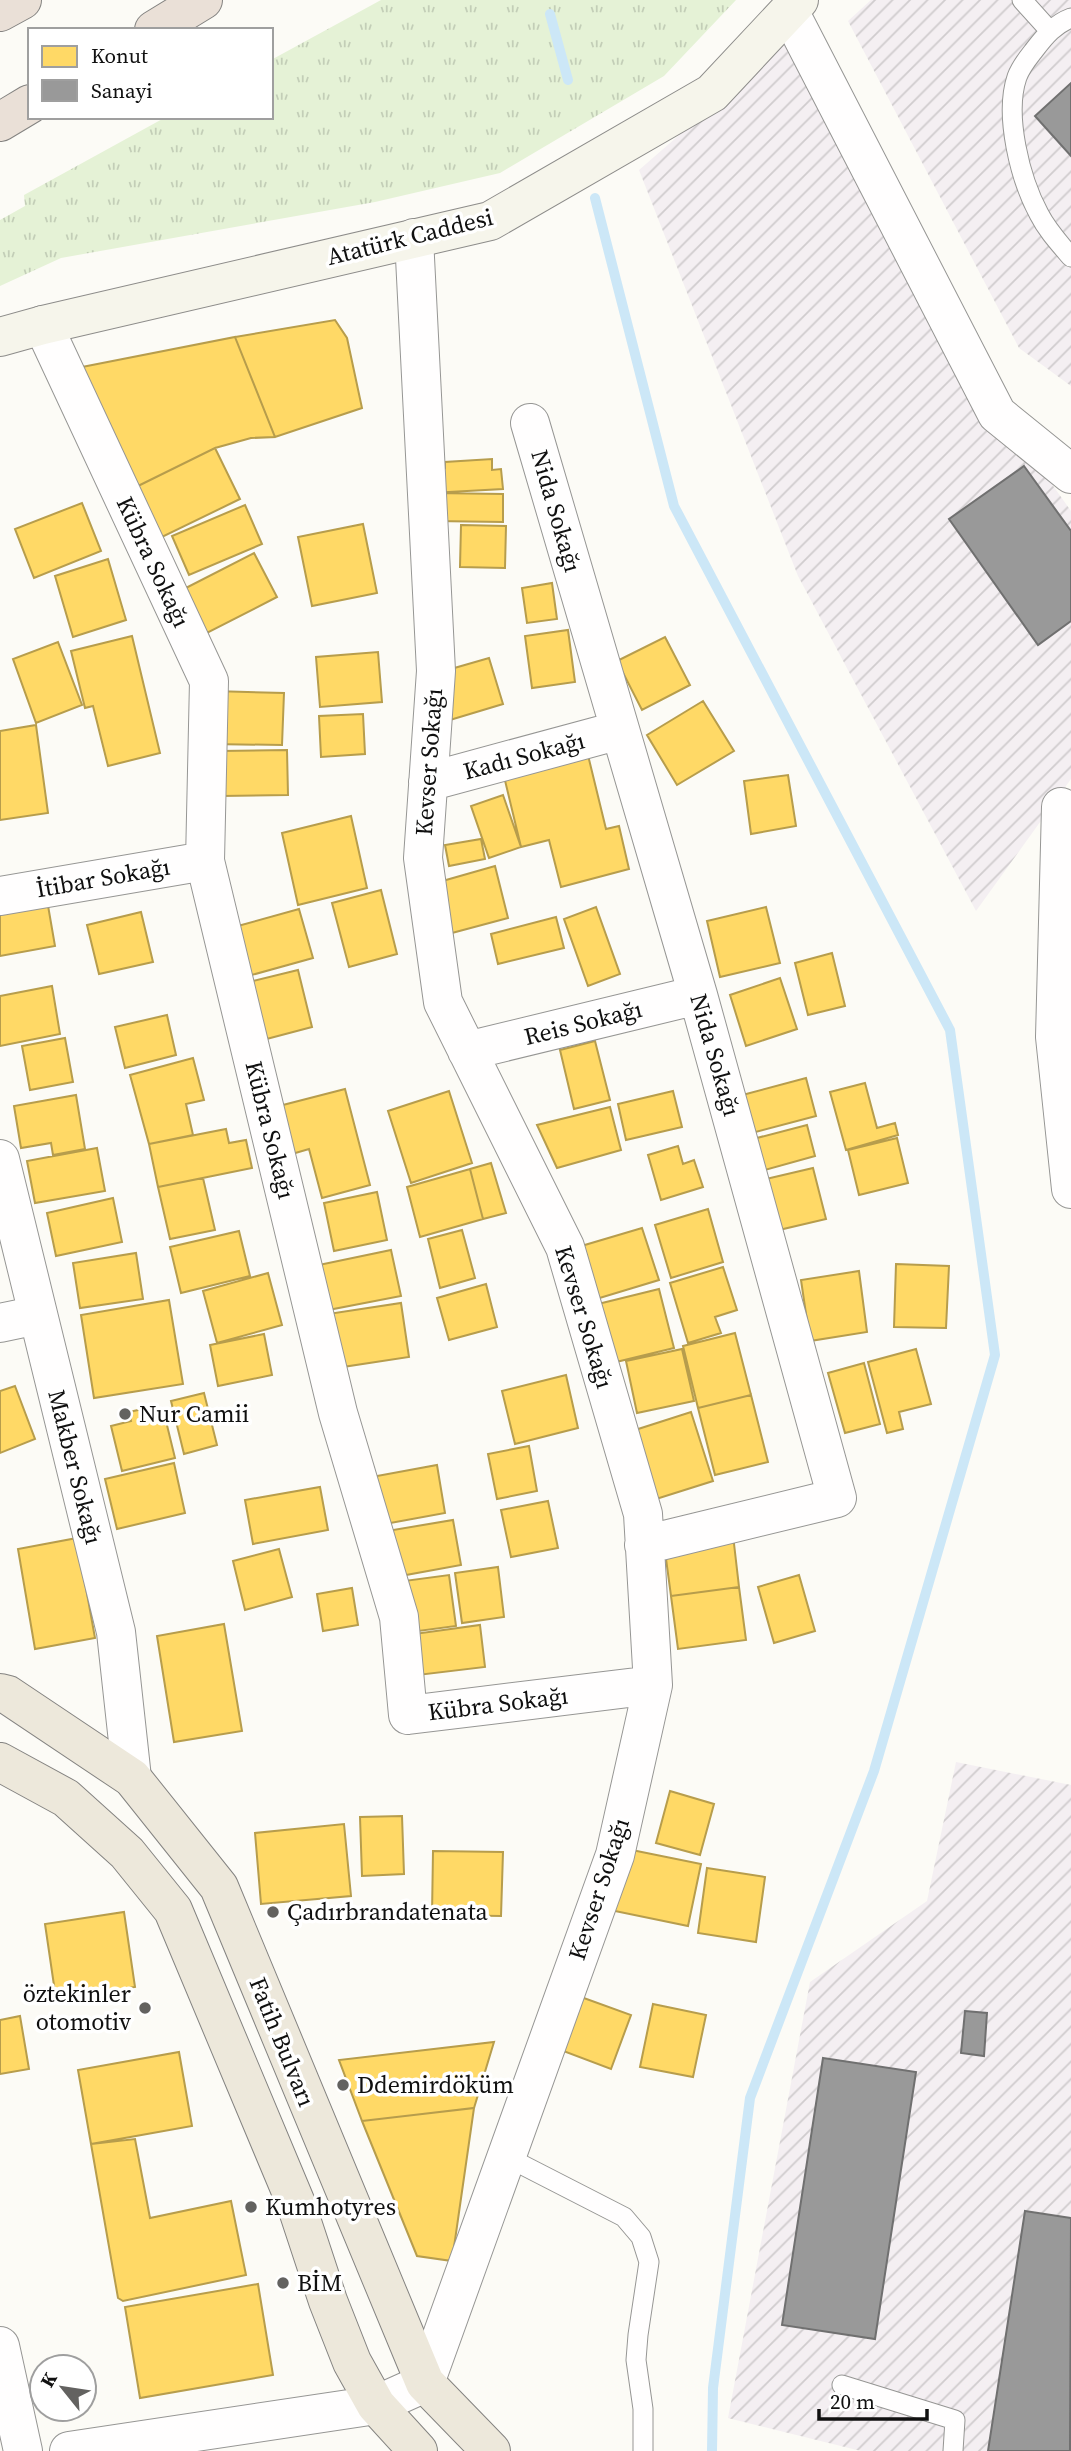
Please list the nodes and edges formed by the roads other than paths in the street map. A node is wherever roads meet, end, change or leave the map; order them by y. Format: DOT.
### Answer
graph roads {
  1 [pos="22,0"];
  2 [pos="203,0"];
  3 [pos="1022,0"];
  4 [pos="794,5"];
  5 [pos="0,12"];
  6 [pos="1071,18"];
  7 [pos="157,28"];
  8 [pos="1050,31"];
  9 [pos="28,105"];
  10 [pos="0,122"];
  11 [pos="414,238"];
  12 [pos="1071,257"];
  13 [pos="43,325"];
  14 [pos="0,337"];
  15 [pos="530,423"];
  16 [pos="1071,474"];
  17 [pos="620,730"];
  18 [pos="428,782"];
  19 [pos="1068,805"];
  20 [pos="205,861"];
  21 [pos="0,896"];
  22 [pos="698,995"];
  23 [pos="467,1051"];
  24 [pos="0,1159"];
  25 [pos="1071,1189"];
  26 [pos="38,1315"];
  27 [pos="0,1324"];
  28 [pos="644,1545"];
  29 [pos="653,1685"];
  30 [pos="0,1693"];
  31 [pos="0,1762"];
  32 [pos="132,1777"];
  33 [pos="505,2156"];
  34 [pos="0,2346"];
  35 [pos="425,2383"];
  36 [pos="842,2385"];
  37 [pos="376,2405"];
  38 [pos="23,2451"];
  39 [pos="69,2451"];
  40 [pos="418,2451"];
  41 [pos="491,2451"];
  42 [pos="643,2451"];
  43 [pos="953,2451"];
  1 -- 5 [label="highway"];
  2 -- 7 [label="highway"];
  3 -- 8 [label="lane"];
  4 -- 11 [label="street, Atatürk Caddesi"];
  4 -- 16 [label="street"];
  6 -- 8 [label="lane"];
  8 -- 12 [label="lane"];
  9 -- 10 [label="highway"];
  11 -- 13 [label="street, Atatürk Caddesi"];
  11 -- 18 [label="street, Kevser Sokağı"];
  13 -- 14 [label="street, Atatürk Caddesi"];
  13 -- 20 [label="street, Kübra Sokağı"];
  15 -- 17 [label="street, Nida Sokağı"];
  17 -- 18 [label="street, Kadı Sokağı"];
  17 -- 22 [label="street, Nida Sokağı"];
  18 -- 23 [label="street, Kevser Sokağı"];
  19 -- 25 [label="street"];
  20 -- 21 [label="street, İtibar Sokağı"];
  20 -- 29 [label="street, Kübra Sokağı"];
  22 -- 23 [label="street, Reis Sokağı"];
  22 -- 28 [label="street, Nida Sokağı"];
  23 -- 28 [label="street, Kevser Sokağı"];
  24 -- 26 [label="street, Makber Sokağı"];
  26 -- 27 [label="street"];
  26 -- 32 [label="street, Makber Sokağı"];
  28 -- 29 [label="street, Kevser Sokağı"];
  29 -- 33 [label="street, Kevser Sokağı"];
  30 -- 32 [label="main road, Fatih Bulvarı"];
  31 -- 37 [label="main road, Fatih Bulvarı"];
  32 -- 35 [label="main road, Fatih Bulvarı"];
  33 -- 35 [label="street, Kevser Sokağı"];
  33 -- 42 [label="lane"];
  34 -- 38 [label="street"];
  35 -- 37 [label="street"];
  35 -- 41 [label="main road, Fatih Bulvarı"];
  36 -- 43 [label="lane"];
  37 -- 39 [label="street"];
  37 -- 40 [label="main road, Fatih Bulvarı"];
}
